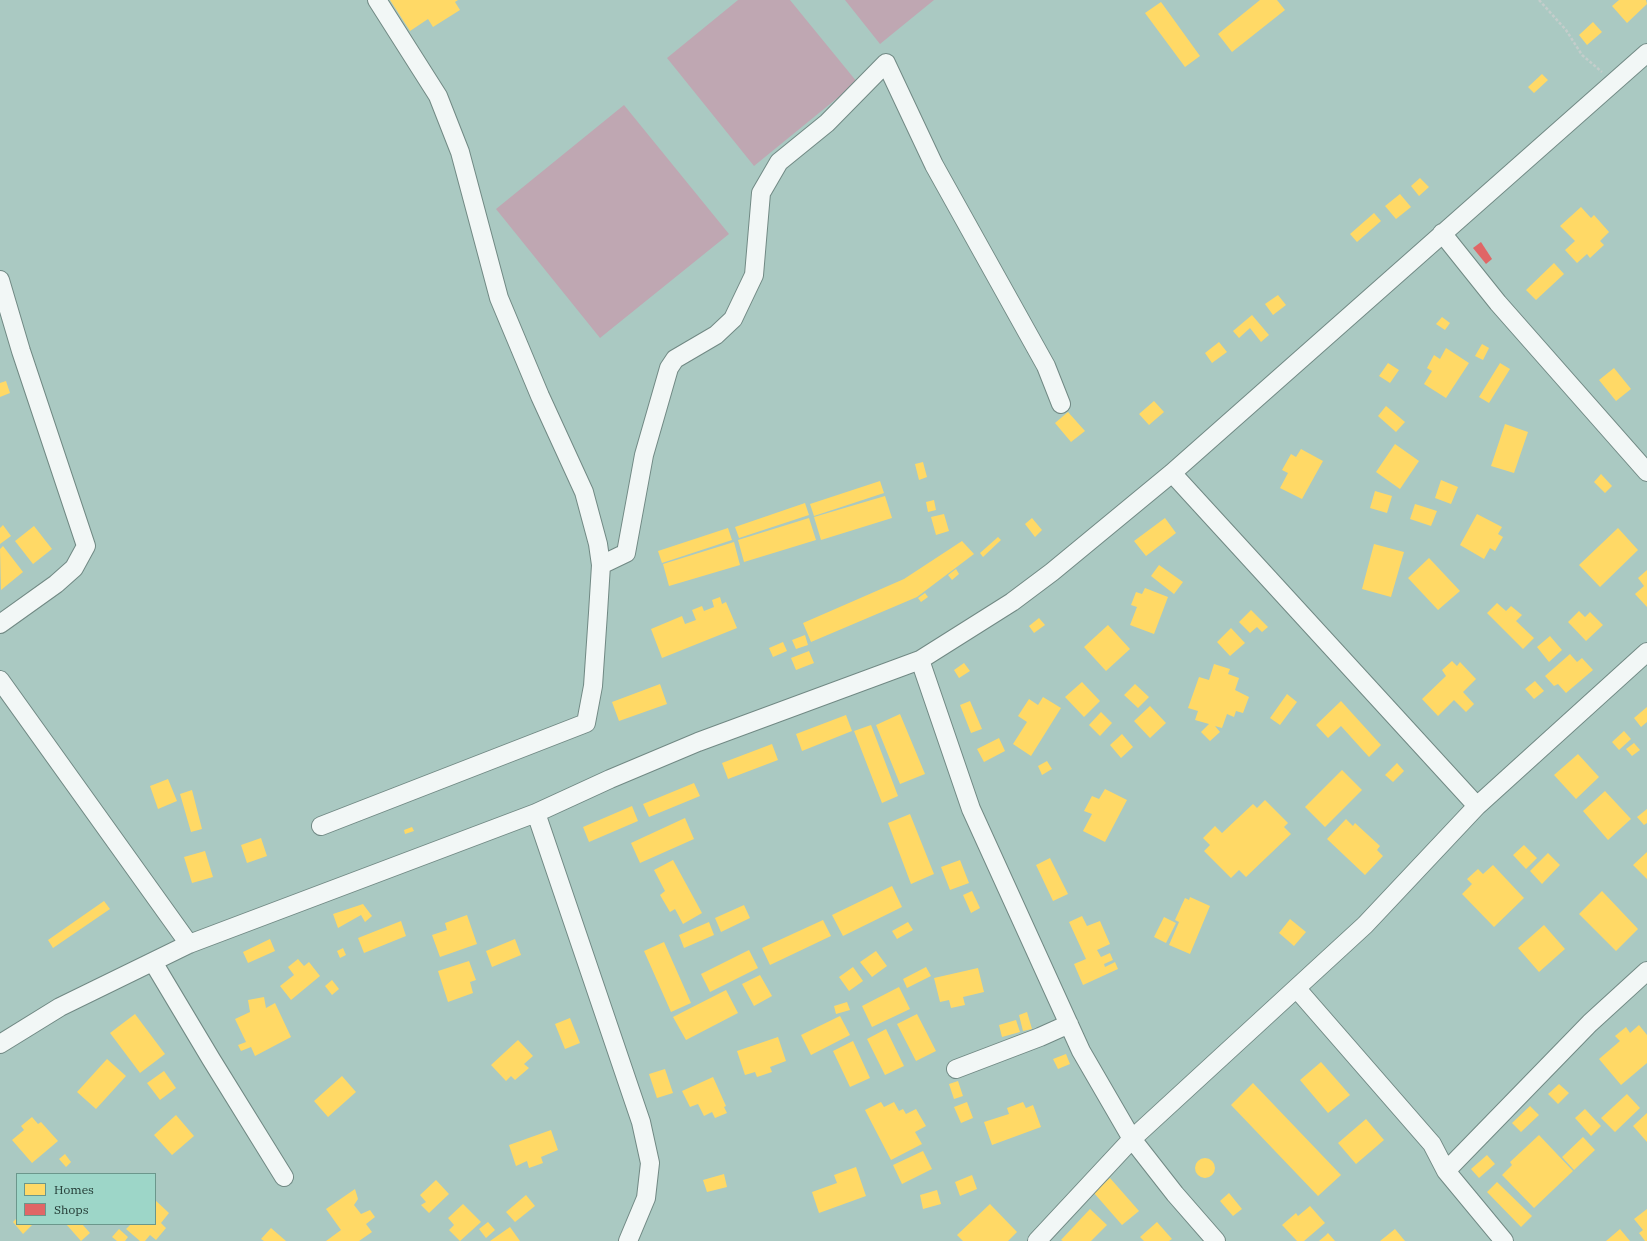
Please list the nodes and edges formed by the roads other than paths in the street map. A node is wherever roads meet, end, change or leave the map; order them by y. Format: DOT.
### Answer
graph roads {
  1 [pos="376,0"];
  2 [pos="1647,53"];
  3 [pos="1442,233"];
  4 [pos="0,280"];
  5 [pos="1061,404"];
  6 [pos="1647,472"];
  7 [pos="1172,474"];
  8 [pos="601,565"];
  9 [pos="0,624"];
  10 [pos="1647,652"];
  11 [pos="920,660"];
  12 [pos="0,680"];
  13 [pos="1477,806"];
  14 [pos="536,813"];
  15 [pos="321,826"];
  16 [pos="189,944"];
  17 [pos="153,962"];
  18 [pos="1647,971"];
  19 [pos="1297,989"];
  20 [pos="1069,1024"];
  21 [pos="0,1044"];
  22 [pos="956,1069"];
  23 [pos="1132,1139"];
  24 [pos="1446,1171"];
  25 [pos="284,1177"];
  26 [pos="628,1241"];
  27 [pos="1037,1241"];
  28 [pos="1216,1241"];
  29 [pos="1504,1241"];
  1 -- 8 [label="street"];
  2 -- 3 [label="street"];
  3 -- 6 [label="street"];
  3 -- 7 [label="street"];
  4 -- 9 [label="street"];
  5 -- 8 [label="street"];
  7 -- 11 [label="street"];
  7 -- 13 [label="street"];
  8 -- 15 [label="street"];
  10 -- 13 [label="street"];
  11 -- 14 [label="street"];
  11 -- 20 [label="street"];
  12 -- 16 [label="street"];
  13 -- 19 [label="street"];
  14 -- 16 [label="street"];
  14 -- 26 [label="street"];
  16 -- 17 [label="street"];
  17 -- 21 [label="street"];
  17 -- 25 [label="street"];
  18 -- 24 [label="street"];
  19 -- 23 [label="street"];
  19 -- 24 [label="street"];
  20 -- 22 [label="street"];
  20 -- 23 [label="street"];
  23 -- 27 [label="street"];
  23 -- 28 [label="street"];
  24 -- 29 [label="street"];
}
